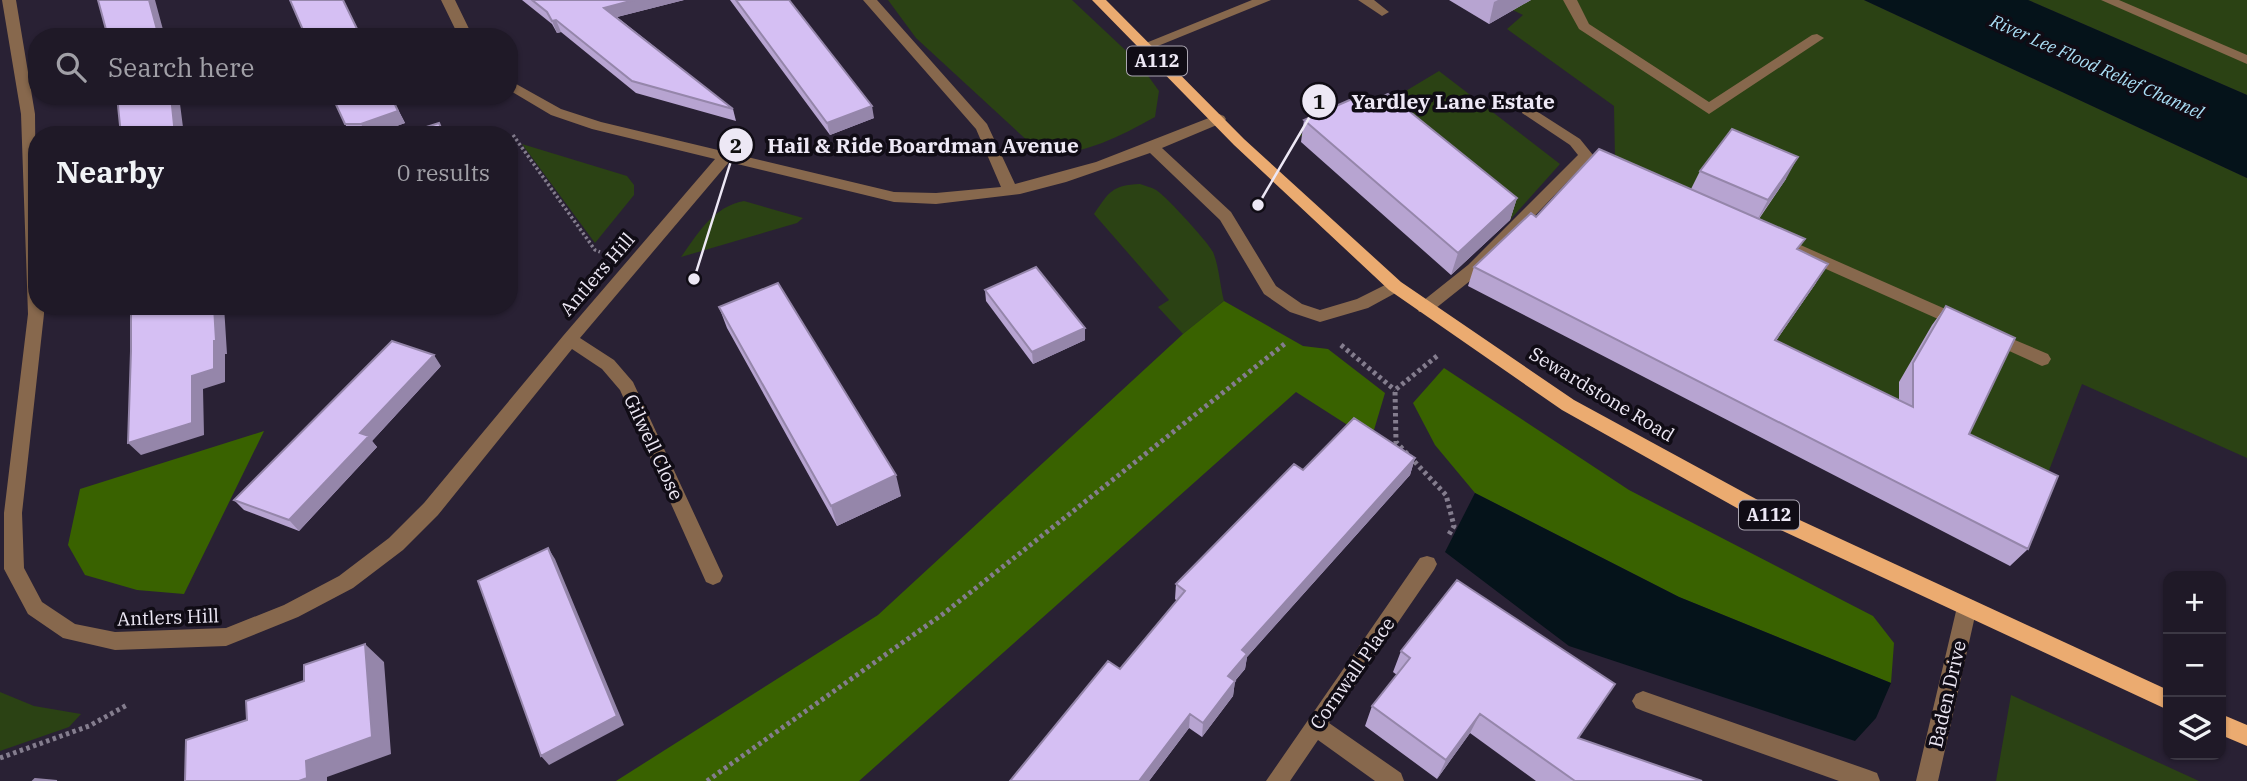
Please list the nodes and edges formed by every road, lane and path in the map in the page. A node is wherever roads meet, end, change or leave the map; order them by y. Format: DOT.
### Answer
graph roads {
  1 [pos="9,0"];
  2 [pos="448,0"];
  3 [pos="870,0"];
  4 [pos="1099,0"];
  5 [pos="1264,0"];
  6 [pos="1367,0"];
  7 [pos="1570,0"];
  8 [pos="2108,0"];
  9 [pos="1382,12"];
  10 [pos="462,28"];
  11 [pos="1817,38"];
  12 [pos="1143,47"];
  13 [pos="2247,60"];
  14 [pos="518,90"];
  15 [pos="1527,110"];
  16 [pos="1219,119"];
  17 [pos="28,126"];
  18 [pos="518,142"];
  19 [pos="1152,147"];
  20 [pos="724,158"];
  21 [pos="1010,190"];
  22 [pos="1776,240"];
  23 [pos="595,250"];
  24 [pos="1395,285"];
  25 [pos="1425,308"];
  26 [pos="36,315"];
  27 [pos="1320,316"];
  28 [pos="1463,334"];
  29 [pos="569,340"];
  30 [pos="2042,359"];
  31 [pos="1395,390"];
  32 [pos="1427,564"];
  33 [pos="713,576"];
  34 [pos="1967,607"];
  35 [pos="2164,697"];
  36 [pos="1643,701"];
  37 [pos="127,705"];
  38 [pos="1315,726"];
  39 [pos="2226,726"];
  40 [pos="2247,736"];
  41 [pos="0,758"];
  42 [pos="707,781"];
  43 [pos="1277,781"];
  44 [pos="1393,781"];
  45 [pos="1869,781"];
  46 [pos="1927,781"];
  1 -- 17 [label="street, Antlers Hill"];
  2 -- 10 [label="street"];
  3 -- 21 [label="street"];
  4 -- 12 [label="main road, Sewardstone Road / A112"];
  5 -- 12 [label="street"];
  6 -- 9 [label="street"];
  7 -- 11 [label="street"];
  8 -- 13 [label="street"];
  12 -- 16 [label="main road, Sewardstone Road / A112"];
  14 -- 20 [label="street"];
  15 -- 25 [label="street"];
  16 -- 19 [label="street"];
  16 -- 24 [label="main road, Sewardstone Road / A112"];
  18 -- 23 [label="path"];
  19 -- 21 [label="street"];
  19 -- 27 [label="street"];
  20 -- 21 [label="street"];
  20 -- 29 [label="street, Antlers Hill"];
  22 -- 30 [label="street"];
  24 -- 25 [label="main road, Sewardstone Road / A112"];
  24 -- 27 [label="street"];
  25 -- 28 [label="main road, Sewardstone Road / A112"];
  26 -- 29 [label="street, Antlers Hill"];
  27 -- 31 [label="path"];
  27 -- 42 [label="path"];
  28 -- 31 [label="path"];
  28 -- 34 [label="main road, Sewardstone Road / A112"];
  29 -- 33 [label="street, Gilwell Close"];
  31 -- 32 [label="path"];
  32 -- 38 [label="street, Cornwall Place"];
  34 -- 35 [label="main road, Sewardstone Road / A112"];
  34 -- 46 [label="street, Baden Drive"];
  36 -- 45 [label="street"];
  37 -- 41 [label="path"];
  38 -- 43 [label="street, Cornwall Place"];
  38 -- 44 [label="street"];
  39 -- 40 [label="main road"];
}
